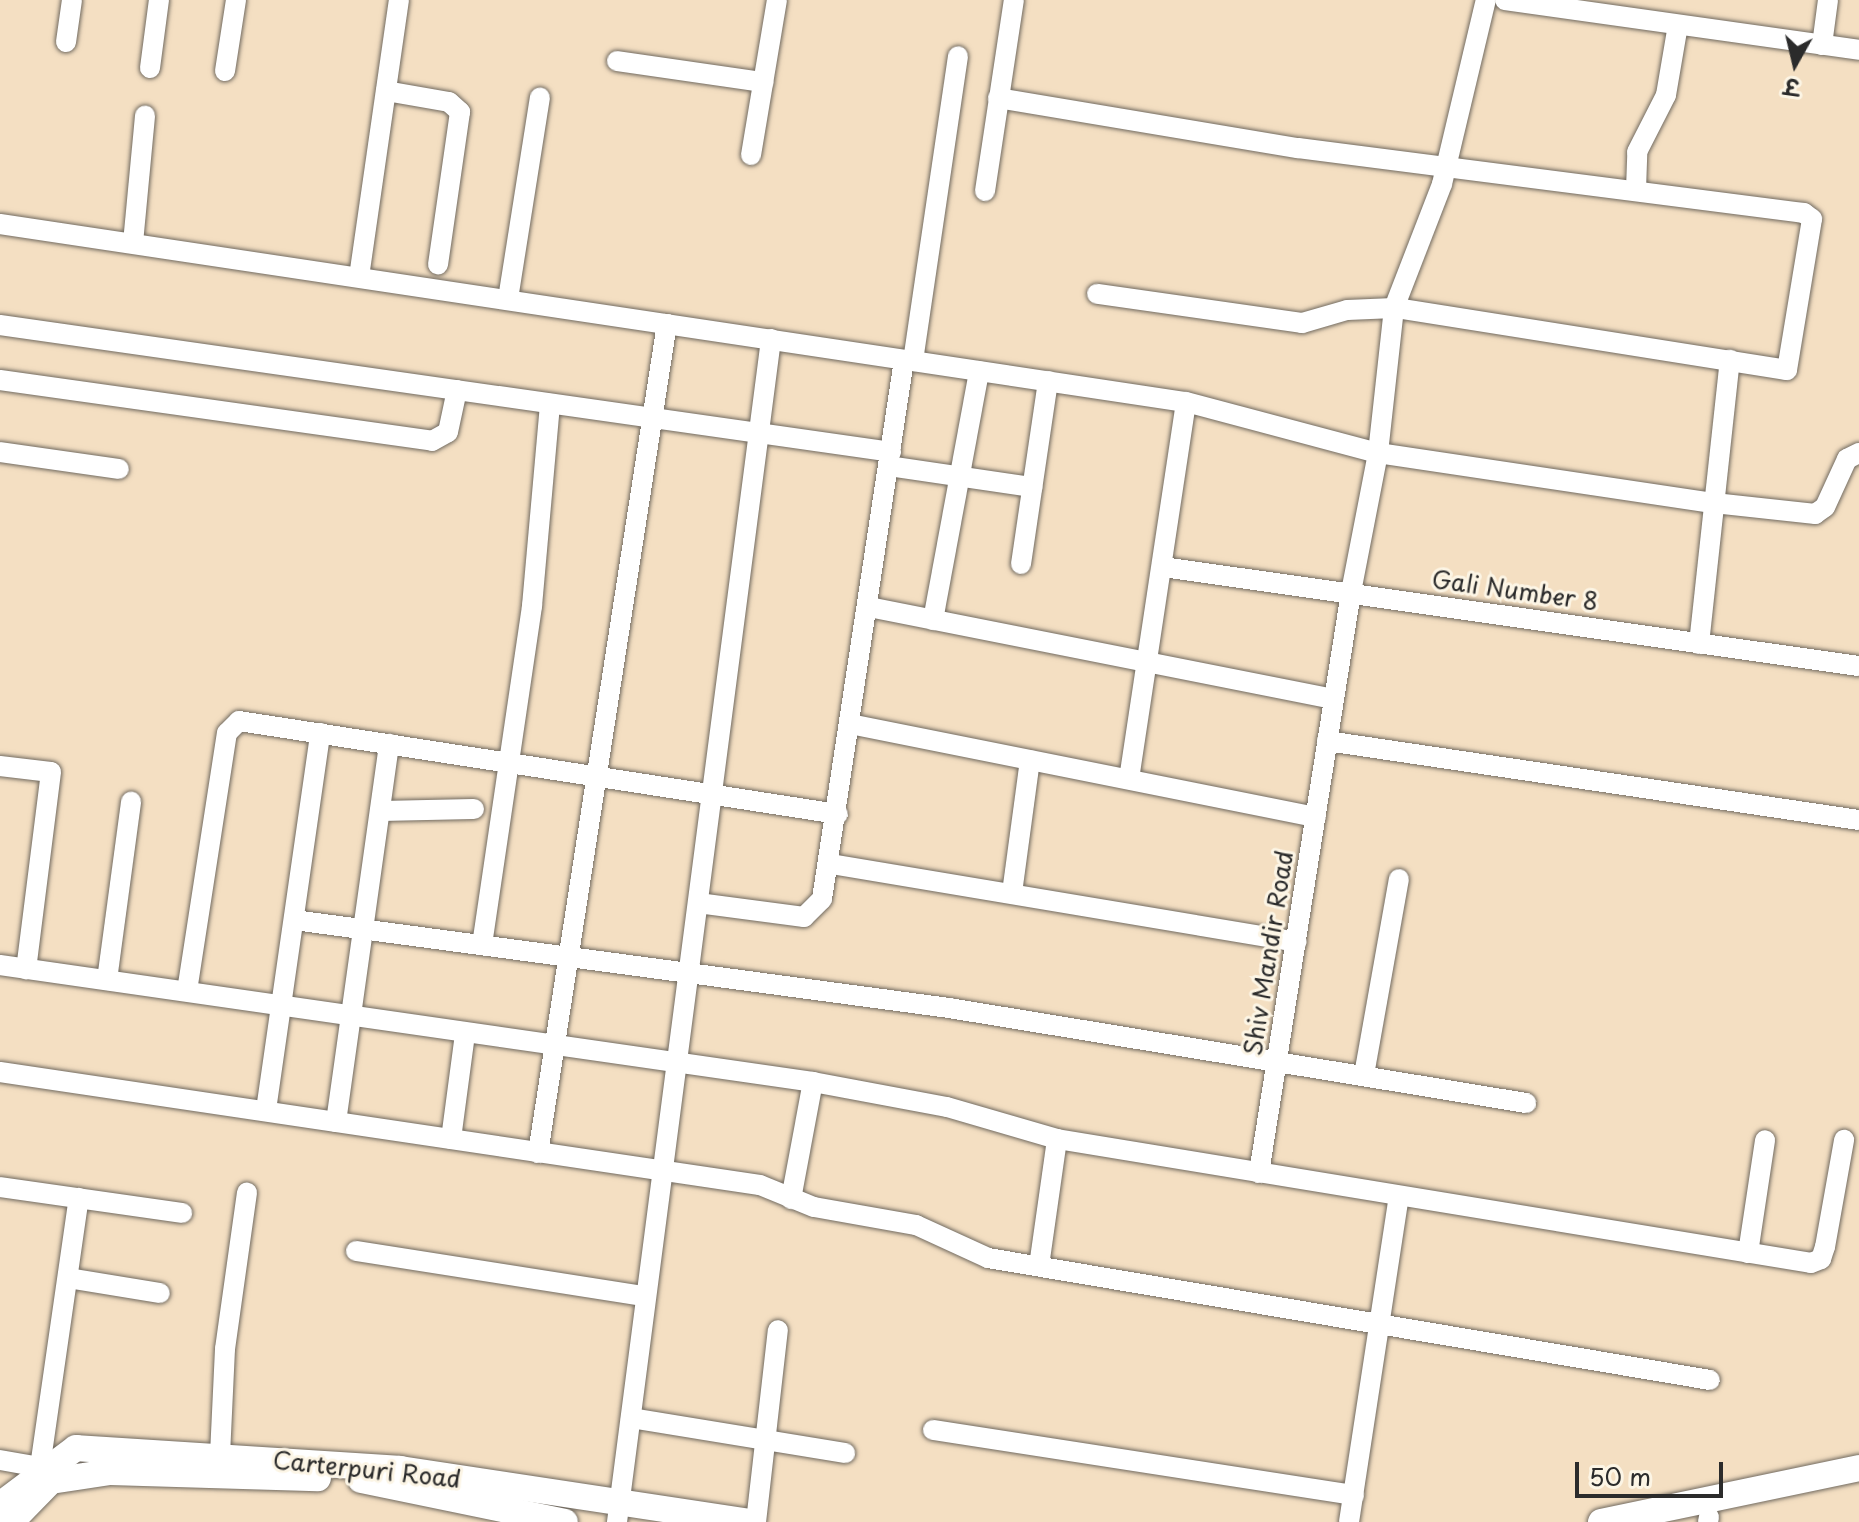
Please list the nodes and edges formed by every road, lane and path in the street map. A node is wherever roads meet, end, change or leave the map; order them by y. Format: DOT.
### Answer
graph roads {
  1 [pos="72,0"];
  2 [pos="159,0"];
  3 [pos="236,0"];
  4 [pos="399,0"];
  5 [pos="777,0"];
  6 [pos="1014,0"];
  7 [pos="1486,0"];
  8 [pos="1505,0"];
  9 [pos="1828,0"];
  10 [pos="1678,25"];
  11 [pos="66,42"];
  12 [pos="1822,45"];
  13 [pos="1859,50"];
  14 [pos="958,56"];
  15 [pos="617,61"];
  16 [pos="150,68"];
  17 [pos="225,71"];
  18 [pos="763,82"];
  19 [pos="386,91"];
  20 [pos="540,98"];
  21 [pos="998,98"];
  22 [pos="145,116"];
  23 [pos="751,155"];
  24 [pos="1447,167"];
  25 [pos="1636,190"];
  26 [pos="985,191"];
  27 [pos="0,224"];
  28 [pos="133,243"];
  29 [pos="438,264"];
  30 [pos="359,277"];
  31 [pos="1097,294"];
  32 [pos="508,299"];
  33 [pos="1394,308"];
  34 [pos="667,324"];
  35 [pos="0,325"];
  36 [pos="771,339"];
  37 [pos="908,360"];
  38 [pos="1730,360"];
  39 [pos="979,371"];
  40 [pos="0,380"];
  41 [pos="1048,381"];
  42 [pos="457,390"];
  43 [pos="1186,402"];
  44 [pos="550,404"];
  45 [pos="651,418"];
  46 [pos="760,434"];
  47 [pos="0,452"];
  48 [pos="1378,453"];
  49 [pos="1859,453"];
  50 [pos="890,459"];
  51 [pos="119,469"];
  52 [pos="960,476"];
  53 [pos="1032,487"];
  54 [pos="1714,503"];
  55 [pos="1021,564"];
  56 [pos="1163,567"];
  57 [pos="1351,592"];
  58 [pos="869,607"];
  59 [pos="933,620"];
  60 [pos="1699,644"];
  61 [pos="1149,664"];
  62 [pos="1859,666"];
  63 [pos="1334,699"];
  64 [pos="850,724"];
  65 [pos="320,733"];
  66 [pos="1327,741"];
  67 [pos="389,744"];
  68 [pos="1030,760"];
  69 [pos="509,763"];
  70 [pos="0,766"];
  71 [pos="596,778"];
  72 [pos="1129,779"];
  73 [pos="708,798"];
  74 [pos="131,802"];
  75 [pos="474,809"];
  76 [pos="380,811"];
  77 [pos="838,814"];
  78 [pos="1316,817"];
  79 [pos="1859,820"];
  80 [pos="831,864"];
  81 [pos="1399,879"];
  82 [pos="1012,893"];
  83 [pos="698,903"];
  84 [pos="294,920"];
  85 [pos="363,930"];
  86 [pos="1297,942"];
  87 [pos="482,945"];
  88 [pos="566,957"];
  89 [pos="0,965"];
  90 [pos="26,969"];
  91 [pos="687,973"];
  92 [pos="107,980"];
  93 [pos="187,991"];
  94 [pos="282,1006"];
  95 [pos="351,1016"];
  96 [pos="465,1034"];
  97 [pos="552,1047"];
  98 [pos="1276,1061"];
  99 [pos="676,1063"];
  100 [pos="0,1072"];
  101 [pos="1364,1075"];
  102 [pos="813,1082"];
  103 [pos="1526,1103"];
  104 [pos="266,1110"];
  105 [pos="336,1122"];
  106 [pos="451,1139"];
  107 [pos="1057,1139"];
  108 [pos="1765,1140"];
  109 [pos="1844,1140"];
  110 [pos="538,1153"];
  111 [pos="662,1171"];
  112 [pos="1259,1173"];
  113 [pos="0,1187"];
  114 [pos="247,1193"];
  115 [pos="1399,1196"];
  116 [pos="79,1198"];
  117 [pos="791,1199"];
  118 [pos="182,1213"];
  119 [pos="356,1251"];
  120 [pos="1748,1253"];
  121 [pos="1039,1266"];
  122 [pos="68,1278"];
  123 [pos="160,1293"];
  124 [pos="644,1296"];
  125 [pos="1381,1324"];
  126 [pos="778,1330"];
  127 [pos="1710,1380"];
  128 [pos="631,1418"];
  129 [pos="933,1430"];
  130 [pos="766,1438"];
  131 [pos="845,1453"];
  132 [pos="0,1460"];
  133 [pos="225,1467"];
  134 [pos="1859,1468"];
  135 [pos="45,1473"];
  136 [pos="1859,1482"];
  137 [pos="1354,1495"];
  138 [pos="0,1505"];
  139 [pos="617,1513"];
  140 [pos="1702,1520"];
  141 [pos="11,1522"];
  142 [pos="565,1522"];
  143 [pos="753,1522"];
  144 [pos="1349,1522"];
  145 [pos="1601,1522"];
  1 -- 11 [label="street"];
  2 -- 16 [label="street"];
  3 -- 17 [label="street"];
  4 -- 19 [label="street"];
  5 -- 18 [label="street"];
  6 -- 21 [label="street"];
  7 -- 24 [label="street, Shiv Mandir Road"];
  8 -- 10 [label="street"];
  9 -- 12 [label="street"];
  10 -- 12 [label="street"];
  10 -- 25 [label="street"];
  12 -- 13 [label="street"];
  14 -- 37 [label="street"];
  15 -- 18 [label="street"];
  18 -- 23 [label="street"];
  19 -- 29 [label="street"];
  19 -- 30 [label="street"];
  20 -- 32 [label="street"];
  21 -- 24 [label="street"];
  21 -- 26 [label="street"];
  22 -- 28 [label="street"];
  24 -- 25 [label="street"];
  24 -- 33 [label="street, Shiv Mandir Road"];
  25 -- 38 [label="street"];
  27 -- 28 [label="street"];
  28 -- 30 [label="street"];
  30 -- 32 [label="street"];
  31 -- 33 [label="street"];
  32 -- 34 [label="street"];
  33 -- 38 [label="street"];
  33 -- 48 [label="street, Shiv Mandir Road"];
  34 -- 36 [label="street"];
  34 -- 45 [label="street"];
  35 -- 42 [label="street"];
  36 -- 37 [label="street"];
  36 -- 46 [label="street"];
  37 -- 39 [label="street"];
  37 -- 50 [label="street"];
  38 -- 54 [label="street"];
  39 -- 41 [label="street"];
  39 -- 52 [label="street"];
  40 -- 42 [label="street"];
  41 -- 43 [label="street"];
  41 -- 53 [label="street"];
  42 -- 44 [label="street"];
  43 -- 48 [label="street"];
  43 -- 56 [label="street"];
  44 -- 45 [label="street"];
  44 -- 69 [label="street"];
  45 -- 46 [label="street"];
  45 -- 71 [label="street"];
  46 -- 50 [label="street"];
  46 -- 73 [label="street"];
  47 -- 51 [label="street"];
  48 -- 54 [label="street"];
  48 -- 57 [label="street, Shiv Mandir Road"];
  49 -- 54 [label="street"];
  50 -- 52 [label="street"];
  50 -- 58 [label="street"];
  52 -- 53 [label="street"];
  52 -- 59 [label="street"];
  53 -- 55 [label="street"];
  54 -- 60 [label="street"];
  56 -- 57 [label="street, Gali Number 8"];
  56 -- 61 [label="street"];
  57 -- 60 [label="street, Gali Number 8"];
  57 -- 63 [label="street, Shiv Mandir Road"];
  58 -- 59 [label="street"];
  58 -- 64 [label="street"];
  59 -- 61 [label="street"];
  60 -- 62 [label="street, Gali Number 8"];
  61 -- 63 [label="street"];
  61 -- 72 [label="street"];
  63 -- 66 [label="street, Shiv Mandir Road"];
  64 -- 68 [label="street"];
  64 -- 77 [label="street"];
  65 -- 67 [label="street"];
  65 -- 84 [label="street"];
  65 -- 93 [label="street"];
  66 -- 78 [label="street, Shiv Mandir Road"];
  66 -- 79 [label="street"];
  67 -- 69 [label="street"];
  67 -- 76 [label="street"];
  68 -- 72 [label="street"];
  68 -- 82 [label="street"];
  69 -- 71 [label="street"];
  69 -- 87 [label="street"];
  70 -- 90 [label="street"];
  71 -- 73 [label="street"];
  71 -- 88 [label="street"];
  72 -- 78 [label="street"];
  73 -- 77 [label="street"];
  73 -- 83 [label="street"];
  74 -- 92 [label="street"];
  75 -- 76 [label="street"];
  76 -- 85 [label="street"];
  77 -- 80 [label="street"];
  78 -- 86 [label="street, Shiv Mandir Road"];
  80 -- 82 [label="street"];
  80 -- 83 [label="street"];
  81 -- 101 [label="street"];
  82 -- 86 [label="street"];
  83 -- 91 [label="street"];
  84 -- 85 [label="street"];
  84 -- 94 [label="street"];
  85 -- 87 [label="street"];
  85 -- 95 [label="street"];
  86 -- 98 [label="street, Shiv Mandir Road"];
  87 -- 88 [label="street"];
  88 -- 91 [label="street"];
  88 -- 97 [label="street"];
  89 -- 90 [label="street"];
  90 -- 92 [label="street"];
  91 -- 98 [label="street"];
  91 -- 99 [label="street"];
  92 -- 93 [label="street"];
  93 -- 94 [label="street"];
  94 -- 95 [label="street"];
  94 -- 104 [label="street"];
  95 -- 96 [label="street"];
  95 -- 105 [label="street"];
  96 -- 97 [label="street"];
  96 -- 106 [label="street"];
  97 -- 99 [label="street"];
  97 -- 110 [label="street"];
  98 -- 101 [label="street"];
  98 -- 112 [label="street, Shiv Mandir Road"];
  99 -- 102 [label="street"];
  99 -- 111 [label="street"];
  100 -- 104 [label="street"];
  101 -- 103 [label="street"];
  102 -- 107 [label="street"];
  102 -- 117 [label="street"];
  104 -- 105 [label="street"];
  105 -- 106 [label="street"];
  106 -- 110 [label="street"];
  107 -- 112 [label="street"];
  107 -- 121 [label="street"];
  108 -- 120 [label="street"];
  109 -- 120 [label="street"];
  110 -- 111 [label="street"];
  111 -- 117 [label="street"];
  111 -- 124 [label="street"];
  112 -- 115 [label="street"];
  113 -- 116 [label="street"];
  114 -- 133 [label="street"];
  115 -- 120 [label="street"];
  115 -- 125 [label="street"];
  116 -- 118 [label="street"];
  116 -- 122 [label="street"];
  117 -- 121 [label="street"];
  119 -- 124 [label="street"];
  121 -- 125 [label="street"];
  122 -- 123 [label="street"];
  122 -- 135 [label="street"];
  124 -- 128 [label="street"];
  125 -- 127 [label="street"];
  125 -- 137 [label="street"];
  126 -- 130 [label="street"];
  128 -- 130 [label="street"];
  128 -- 139 [label="street"];
  129 -- 137 [label="street"];
  130 -- 131 [label="street"];
  130 -- 143 [label="street"];
  132 -- 135 [label="street"];
  133 -- 135 [label="main road, Carterpuri Road"];
  133 -- 139 [label="main road, Carterpuri Road"];
  133 -- 142 [label="main road, Carterpuri Road"];
  134 -- 145 [label="main road"];
  135 -- 138 [label="main road, Carterpuri Road"];
  135 -- 141 [label="main road"];
  136 -- 140 [label="main road"];
  137 -- 144 [label="street"];
  139 -- 143 [label="main road, Carterpuri Road"];
}
